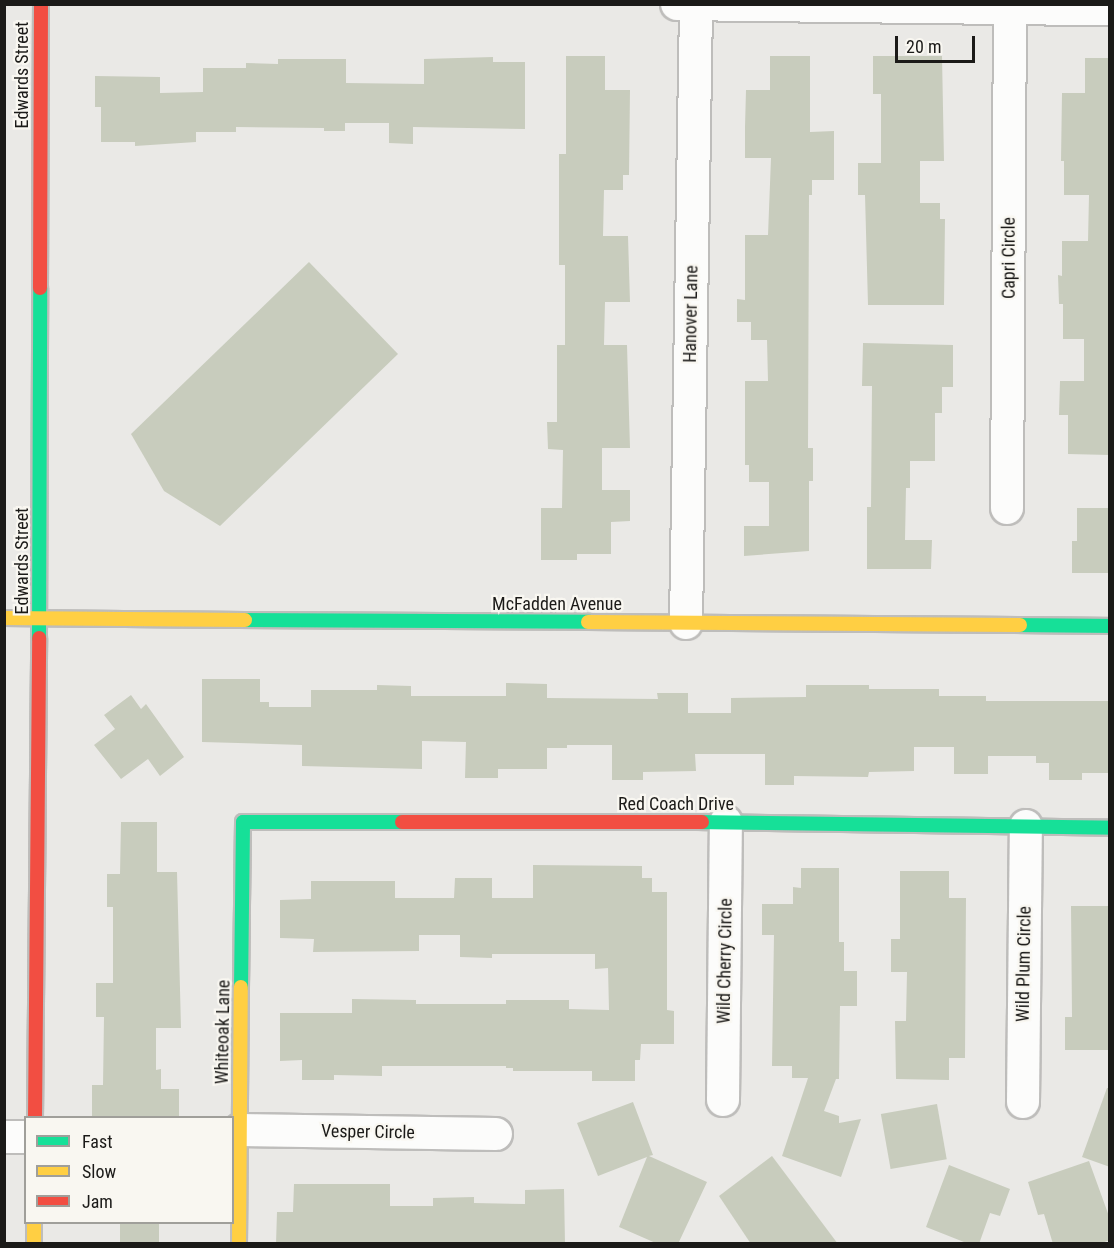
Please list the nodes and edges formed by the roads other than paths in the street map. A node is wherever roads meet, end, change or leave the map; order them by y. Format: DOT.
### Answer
graph roads {
  1 [pos="41,4"];
  2 [pos="677,4"];
  3 [pos="696,5"];
  4 [pos="1010,8"];
  5 [pos="1110,9"];
  6 [pos="1007,508"];
  7 [pos="4,618"];
  8 [pos="39,618"];
  9 [pos="686,623"];
  10 [pos="1110,626"];
  11 [pos="243,822"];
  12 [pos="726,822"];
  13 [pos="1026,826"];
  14 [pos="1110,828"];
  15 [pos="723,1100"];
  16 [pos="1023,1102"];
  17 [pos="35,1116"];
  18 [pos="240,1130"];
  19 [pos="496,1134"];
  20 [pos="4,1137"];
  21 [pos="24,1137"];
  22 [pos="34,1224"];
  23 [pos="34,1244"];
  24 [pos="239,1244"];
  1 -- 8 [label="street, Edwards Street"];
  2 -- 3 [label="street"];
  3 -- 4 [label="street"];
  3 -- 9 [label="street, Hanover Lane"];
  4 -- 5 [label="street"];
  4 -- 6 [label="street, Capri Circle"];
  7 -- 8 [label="street, McFadden Avenue"];
  8 -- 9 [label="street, McFadden Avenue"];
  8 -- 17 [label="street, Edwards Street"];
  9 -- 10 [label="street, McFadden Avenue"];
  11 -- 12 [label="street, Red Coach Drive"];
  11 -- 18 [label="street, Whiteoak Lane"];
  12 -- 13 [label="street, Red Coach Drive"];
  12 -- 15 [label="street, Wild Cherry Circle"];
  13 -- 14 [label="street, Red Coach Drive"];
  13 -- 16 [label="street, Wild Plum Circle"];
  18 -- 19 [label="street, Vesper Circle"];
  18 -- 24 [label="street, Whiteoak Lane"];
  20 -- 21 [label="street"];
  22 -- 23 [label="street"];
}
